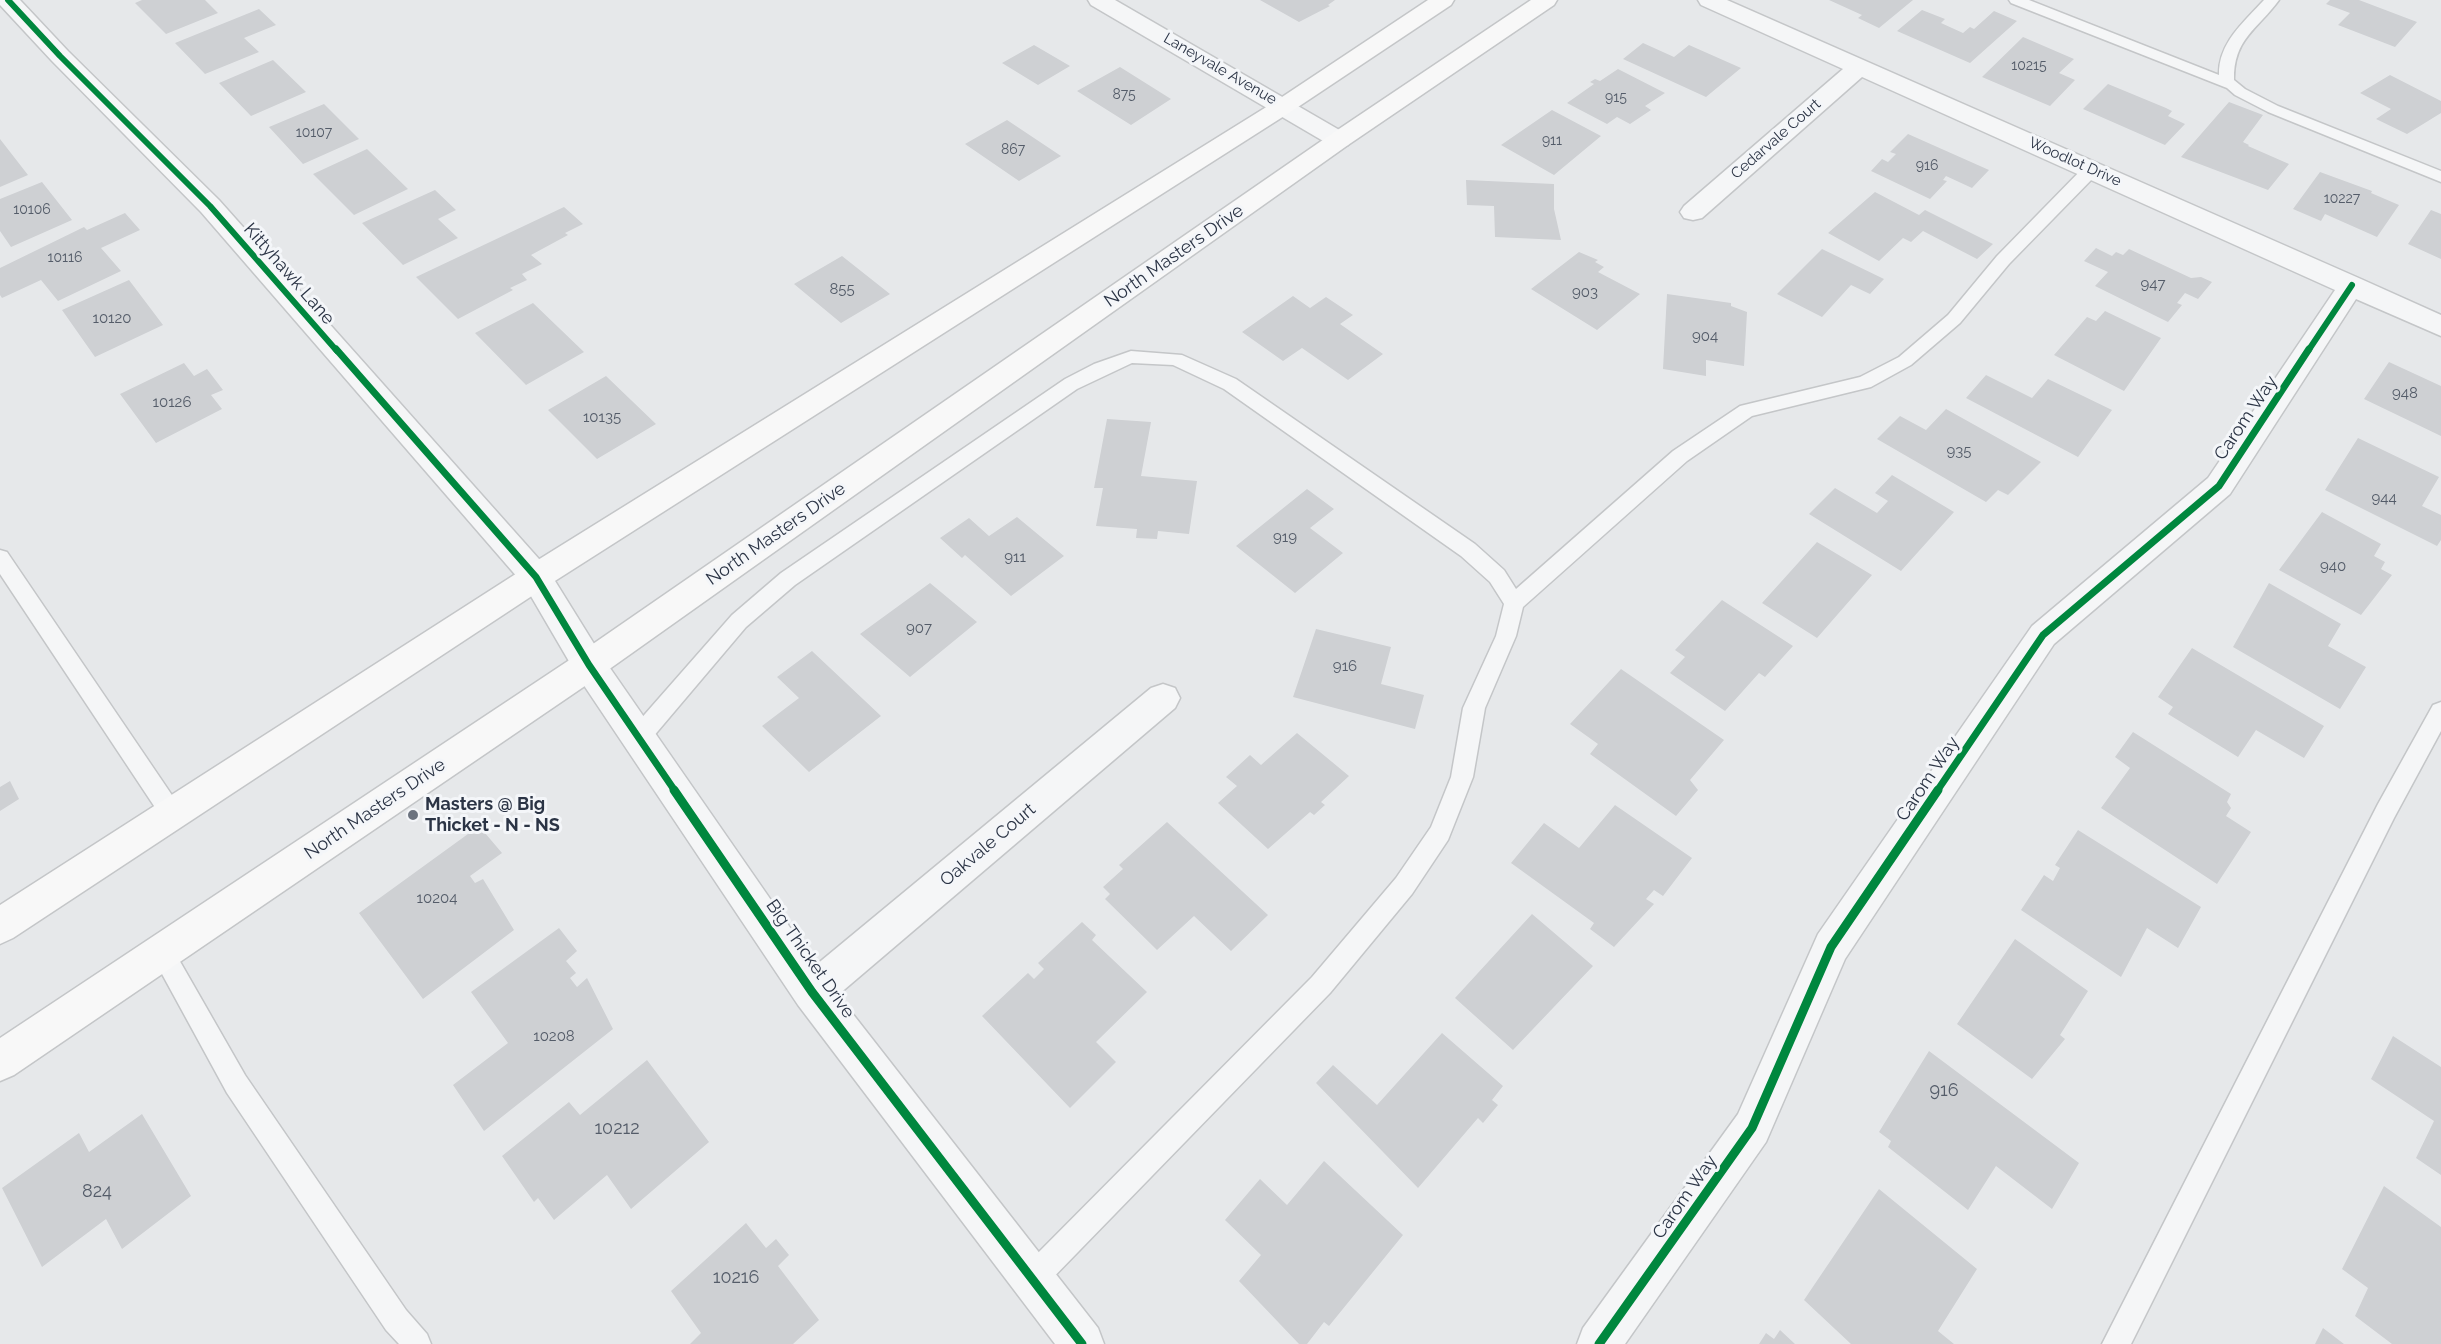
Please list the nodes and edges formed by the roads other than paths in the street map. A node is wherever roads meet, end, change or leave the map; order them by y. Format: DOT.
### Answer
graph roads {
  1 [pos="8,0"];
  2 [pos="1099,0"];
  3 [pos="1443,0"];
  4 [pos="1546,0"];
  5 [pos="1709,0"];
  6 [pos="2016,0"];
  7 [pos="2272,0"];
  8 [pos="1860,66"];
  9 [pos="2231,85"];
  10 [pos="1284,106"];
  11 [pos="1339,140"];
  12 [pos="2092,169"];
  13 [pos="2441,177"];
  14 [pos="1693,212"];
  15 [pos="2352,285"];
  16 [pos="2441,326"];
  17 [pos="0,558"];
  18 [pos="536,577"];
  19 [pos="1514,603"];
  20 [pos="590,665"];
  21 [pos="1163,698"];
  22 [pos="2441,711"];
  23 [pos="639,737"];
  24 [pos="172,814"];
  25 [pos="0,926"];
  26 [pos="162,952"];
  27 [pos="812,992"];
  28 [pos="0,1061"];
  29 [pos="1032,1279"];
  30 [pos="1077,1342"];
  31 [pos="417,1344"];
  32 [pos="1599,1344"];
  33 [pos="2116,1344"];
  1 -- 18 [label="street, Kittyhawk Lane"];
  2 -- 10 [label="street, Laneyvale Avenue"];
  3 -- 10 [label="main road"];
  4 -- 11 [label="main road, North Masters Drive"];
  5 -- 8 [label="street, Woodlot Drive"];
  6 -- 9 [label="lane"];
  7 -- 9 [label="lane"];
  8 -- 12 [label="street, Woodlot Drive"];
  8 -- 14 [label="street, Cedarvale Court"];
  9 -- 13 [label="lane"];
  10 -- 11 [label="street, Laneyvale Avenue"];
  10 -- 18 [label="main road"];
  11 -- 20 [label="main road, North Masters Drive"];
  12 -- 15 [label="street, Woodlot Drive"];
  12 -- 19 [label="lane"];
  15 -- 16 [label="street, Woodlot Drive"];
  15 -- 32 [label="street, Carom Way"];
  17 -- 24 [label="lane"];
  18 -- 20 [label="street, Big Thicket Drive"];
  18 -- 24 [label="main road"];
  19 -- 23 [label="lane"];
  19 -- 29 [label="lane"];
  20 -- 23 [label="street, Big Thicket Drive"];
  20 -- 26 [label="main road, North Masters Drive"];
  21 -- 27 [label="street, Oakvale Court"];
  22 -- 33 [label="lane"];
  23 -- 27 [label="street, Big Thicket Drive"];
  24 -- 25 [label="main road"];
  26 -- 28 [label="main road, North Masters Drive"];
  26 -- 31 [label="lane"];
  27 -- 29 [label="street, Big Thicket Drive"];
  29 -- 30 [label="street, Big Thicket Drive"];
}
